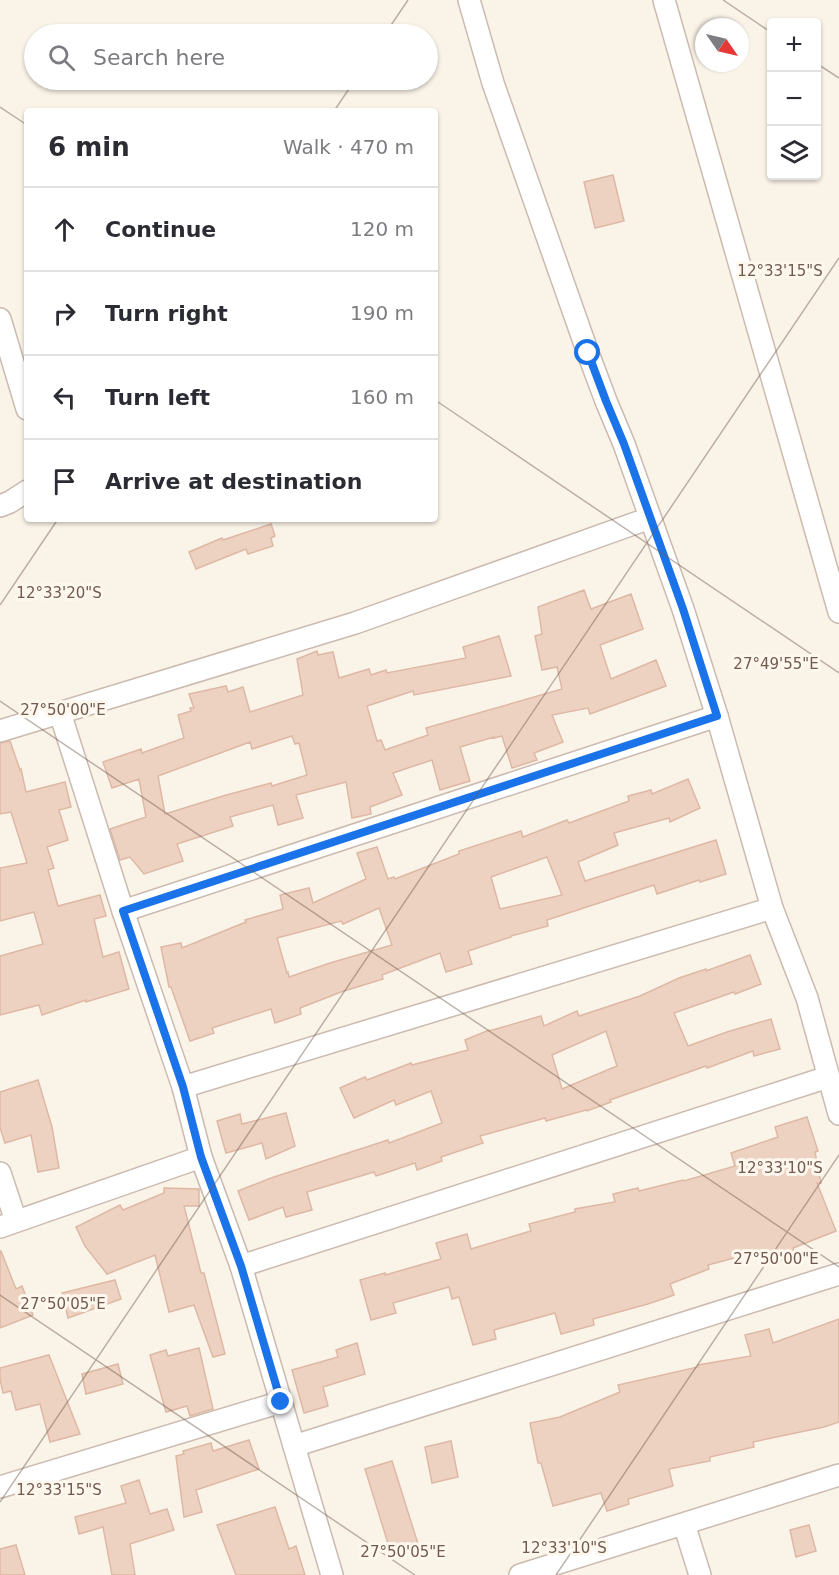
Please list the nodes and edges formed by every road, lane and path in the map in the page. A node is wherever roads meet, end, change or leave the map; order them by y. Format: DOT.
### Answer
graph roads {
  1 [pos="469,0"];
  2 [pos="664,0"];
  3 [pos="0,319"];
  4 [pos="24,399"];
  5 [pos="24,493"];
  6 [pos="0,506"];
  7 [pos="650,518"];
  8 [pos="839,612"];
  9 [pos="60,713"];
  10 [pos="717,716"];
  11 [pos="0,730"];
  12 [pos="772,908"];
  13 [pos="123,911"];
  14 [pos="828,1077"];
  15 [pos="183,1087"];
  16 [pos="839,1114"];
  17 [pos="201,1157"];
  18 [pos="0,1173"];
  19 [pos="8,1224"];
  20 [pos="241,1266"];
  21 [pos="839,1274"];
  22 [pos="281,1402"];
  23 [pos="294,1446"];
  24 [pos="839,1475"];
  25 [pos="0,1487"];
  26 [pos="684,1524"];
  27 [pos="332,1575"];
  28 [pos="520,1575"];
  29 [pos="700,1575"];
  1 -- 7 [label="street"];
  2 -- 8 [label="street"];
  3 -- 4 [label="street"];
  5 -- 6 [label="street"];
  7 -- 9 [label="street"];
  7 -- 10 [label="street"];
  9 -- 11 [label="street"];
  9 -- 13 [label="street"];
  10 -- 12 [label="street"];
  10 -- 13 [label="street"];
  12 -- 14 [label="street"];
  12 -- 15 [label="street"];
  13 -- 15 [label="street"];
  14 -- 16 [label="street"];
  14 -- 20 [label="street"];
  15 -- 17 [label="street"];
  17 -- 19 [label="street"];
  17 -- 20 [label="street"];
  18 -- 19 [label="street"];
  20 -- 22 [label="street"];
  21 -- 23 [label="street"];
  22 -- 23 [label="street"];
  22 -- 25 [label="street"];
  23 -- 27 [label="street"];
  24 -- 26 [label="street"];
  26 -- 28 [label="street"];
  26 -- 29 [label="street"];
}
